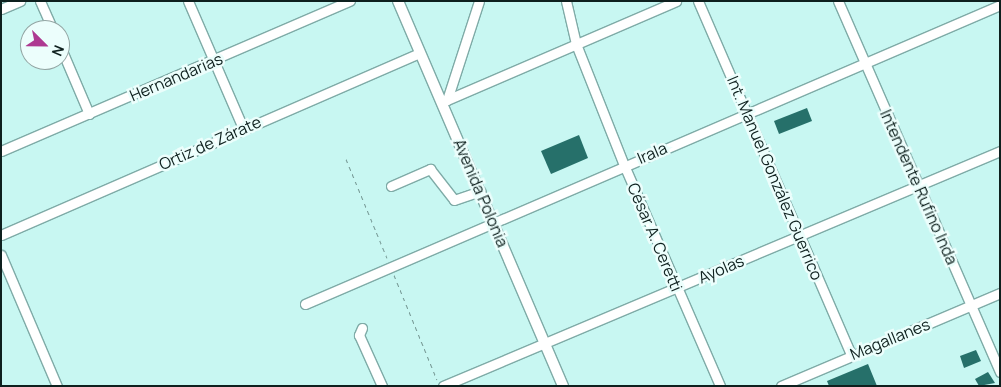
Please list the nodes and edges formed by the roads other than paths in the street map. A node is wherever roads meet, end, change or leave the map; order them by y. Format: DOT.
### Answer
graph roads {
  1 [pos="20,1"];
  2 [pos="40,1"];
  3 [pos="188,1"];
  4 [pos="350,1"];
  5 [pos="398,1"];
  6 [pos="479,1"];
  7 [pos="566,1"];
  8 [pos="676,1"];
  9 [pos="698,1"];
  10 [pos="838,1"];
  11 [pos="1000,5"];
  12 [pos="1,9"];
  13 [pos="49,20"];
  14 [pos="576,44"];
  15 [pos="420,53"];
  16 [pos="214,61"];
  17 [pos="864,65"];
  18 [pos="70,69"];
  19 [pos="444,101"];
  20 [pos="747,112"];
  21 [pos="89,114"];
  22 [pos="243,128"];
  23 [pos="1,151"];
  24 [pos="1000,151"];
  25 [pos="624,165"];
  26 [pos="391,186"];
  27 [pos="918,186"];
  28 [pos="480,191"];
  29 [pos="494,223"];
  30 [pos="1,235"];
  31 [pos="799,236"];
  32 [pos="1,255"];
  33 [pos="677,288"];
  34 [pos="1000,293"];
  35 [pos="305,304"];
  36 [pos="972,306"];
  37 [pos="362,328"];
  38 [pos="545,342"];
  39 [pos="851,355"];
  40 [pos="1000,372"];
  41 [pos="58,386"];
  42 [pos="382,386"];
  43 [pos="442,386"];
  44 [pos="563,386"];
  45 [pos="720,386"];
  46 [pos="781,386"];
  1 -- 12 [label="street"];
  2 -- 13 [label="street"];
  3 -- 16 [label="street"];
  4 -- 16 [label="street, Hernandarias"];
  5 -- 15 [label="main road, Avenida Polonia"];
  6 -- 19 [label="street"];
  7 -- 14 [label="street, César A. Ceretti"];
  8 -- 14 [label="street"];
  9 -- 20 [label="street, Int. Manuel González Guerrico"];
  10 -- 17 [label="street, Intendente Rufino Inda"];
  11 -- 17 [label="street, Irala"];
  14 -- 19 [label="street"];
  14 -- 25 [label="street, César A. Ceretti"];
  15 -- 19 [label="main road, Avenida Polonia"];
  15 -- 22 [label="street, Ortiz de Zárate"];
  16 -- 21 [label="street, Hernandarias"];
  16 -- 22 [label="street"];
  17 -- 20 [label="street, Irala"];
  17 -- 27 [label="street, Intendente Rufino Inda"];
  18 -- 21 [label="street"];
  19 -- 28 [label="main road, Avenida Polonia"];
  20 -- 25 [label="street, Irala"];
  20 -- 31 [label="street, Int. Manuel González Guerrico"];
  21 -- 23 [label="street, Hernandarias"];
  22 -- 30 [label="street, Ortiz de Zárate"];
  24 -- 27 [label="street, Ayolas"];
  25 -- 29 [label="street, Irala"];
  25 -- 33 [label="street, César A. Ceretti"];
  26 -- 28 [label="street"];
  27 -- 31 [label="street, Ayolas"];
  27 -- 36 [label="street, Intendente Rufino Inda"];
  28 -- 29 [label="main road, Avenida Polonia"];
  29 -- 35 [label="street, Irala"];
  29 -- 38 [label="main road, Avenida Polonia"];
  31 -- 33 [label="street, Ayolas"];
  31 -- 39 [label="street, Int. Manuel González Guerrico"];
  32 -- 41 [label="street"];
  33 -- 38 [label="street, Ayolas"];
  33 -- 45 [label="street, César A. Ceretti"];
  34 -- 36 [label="street, Magallanes"];
  36 -- 39 [label="street, Magallanes"];
  36 -- 40 [label="street, Intendente Rufino Inda"];
  37 -- 42 [label="street"];
  38 -- 43 [label="street, Ayolas"];
  38 -- 44 [label="main road, Avenida Polonia"];
  39 -- 46 [label="street, Magallanes"];
}
